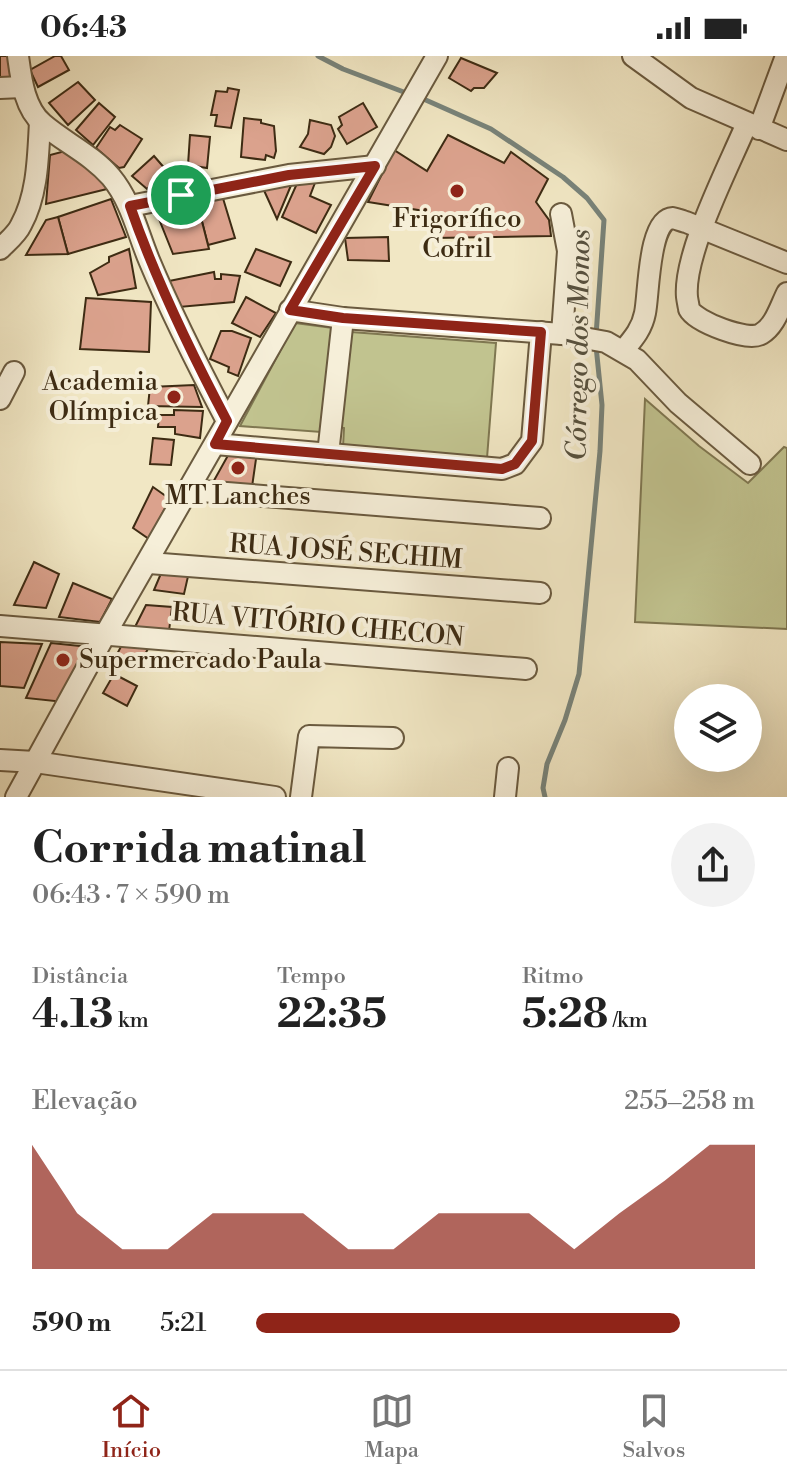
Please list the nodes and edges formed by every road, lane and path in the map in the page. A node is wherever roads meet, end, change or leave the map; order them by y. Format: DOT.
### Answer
graph roads {
  1 [pos="18,56"];
  2 [pos="437,56"];
  3 [pos="633,56"];
  4 [pos="786,56"];
  5 [pos="22,87"];
  6 [pos="0,88"];
  7 [pos="40,122"];
  8 [pos="753,126"];
  9 [pos="787,140"];
  10 [pos="375,166"];
  11 [pos="130,206"];
  12 [pos="561,214"];
  13 [pos="702,230"];
  14 [pos="0,249"];
  15 [pos="787,263"];
  16 [pos="787,293"];
  17 [pos="290,310"];
  18 [pos="343,318"];
  19 [pos="541,332"];
  20 [pos="568,334"];
  21 [pos="614,347"];
  22 [pos="14,372"];
  23 [pos="0,399"];
  24 [pos="227,421"];
  25 [pos="215,444"];
  26 [pos="328,454"];
  27 [pos="750,464"];
  28 [pos="189,490"];
  29 [pos="540,518"];
  30 [pos="149,563"];
  31 [pos="540,593"];
  32 [pos="0,626"];
  33 [pos="106,633"];
  34 [pos="526,669"];
  35 [pos="393,738"];
  36 [pos="0,760"];
  37 [pos="35,762"];
  38 [pos="508,768"];
  39 [pos="16,797"];
  40 [pos="275,797"];
  41 [pos="301,797"];
  42 [pos="505,797"];
  1 -- 5 [label="street"];
  2 -- 10 [label="street"];
  3 -- 8 [label="street"];
  4 -- 8 [label="street"];
  5 -- 6 [label="street"];
  5 -- 7 [label="street"];
  7 -- 11 [label="street"];
  7 -- 14 [label="street"];
  8 -- 9 [label="street"];
  8 -- 13 [label="street"];
  10 -- 11 [label="street"];
  10 -- 17 [label="street"];
  11 -- 24 [label="street"];
  12 -- 20 [label="street"];
  13 -- 15 [label="street"];
  13 -- 16 [label="street"];
  13 -- 21 [label="street"];
  17 -- 18 [label="street"];
  17 -- 24 [label="street"];
  18 -- 19 [label="street"];
  18 -- 26 [label="street"];
  19 -- 20 [label="street"];
  19 -- 26 [label="street"];
  20 -- 21 [label="street"];
  21 -- 27 [label="street"];
  22 -- 23 [label="street"];
  24 -- 25 [label="street"];
  25 -- 26 [label="street"];
  25 -- 28 [label="street"];
  28 -- 29 [label="street"];
  28 -- 30 [label="street"];
  30 -- 31 [label="street, RUA JOSÉ SECHIM"];
  30 -- 33 [label="street"];
  32 -- 33 [label="street, RUA VITÓRIO CHECON"];
  33 -- 34 [label="street, RUA VITÓRIO CHECON"];
  33 -- 37 [label="street"];
  35 -- 41 [label="street"];
  36 -- 37 [label="street"];
  37 -- 39 [label="street"];
  37 -- 40 [label="street"];
  38 -- 42 [label="street"];
}
